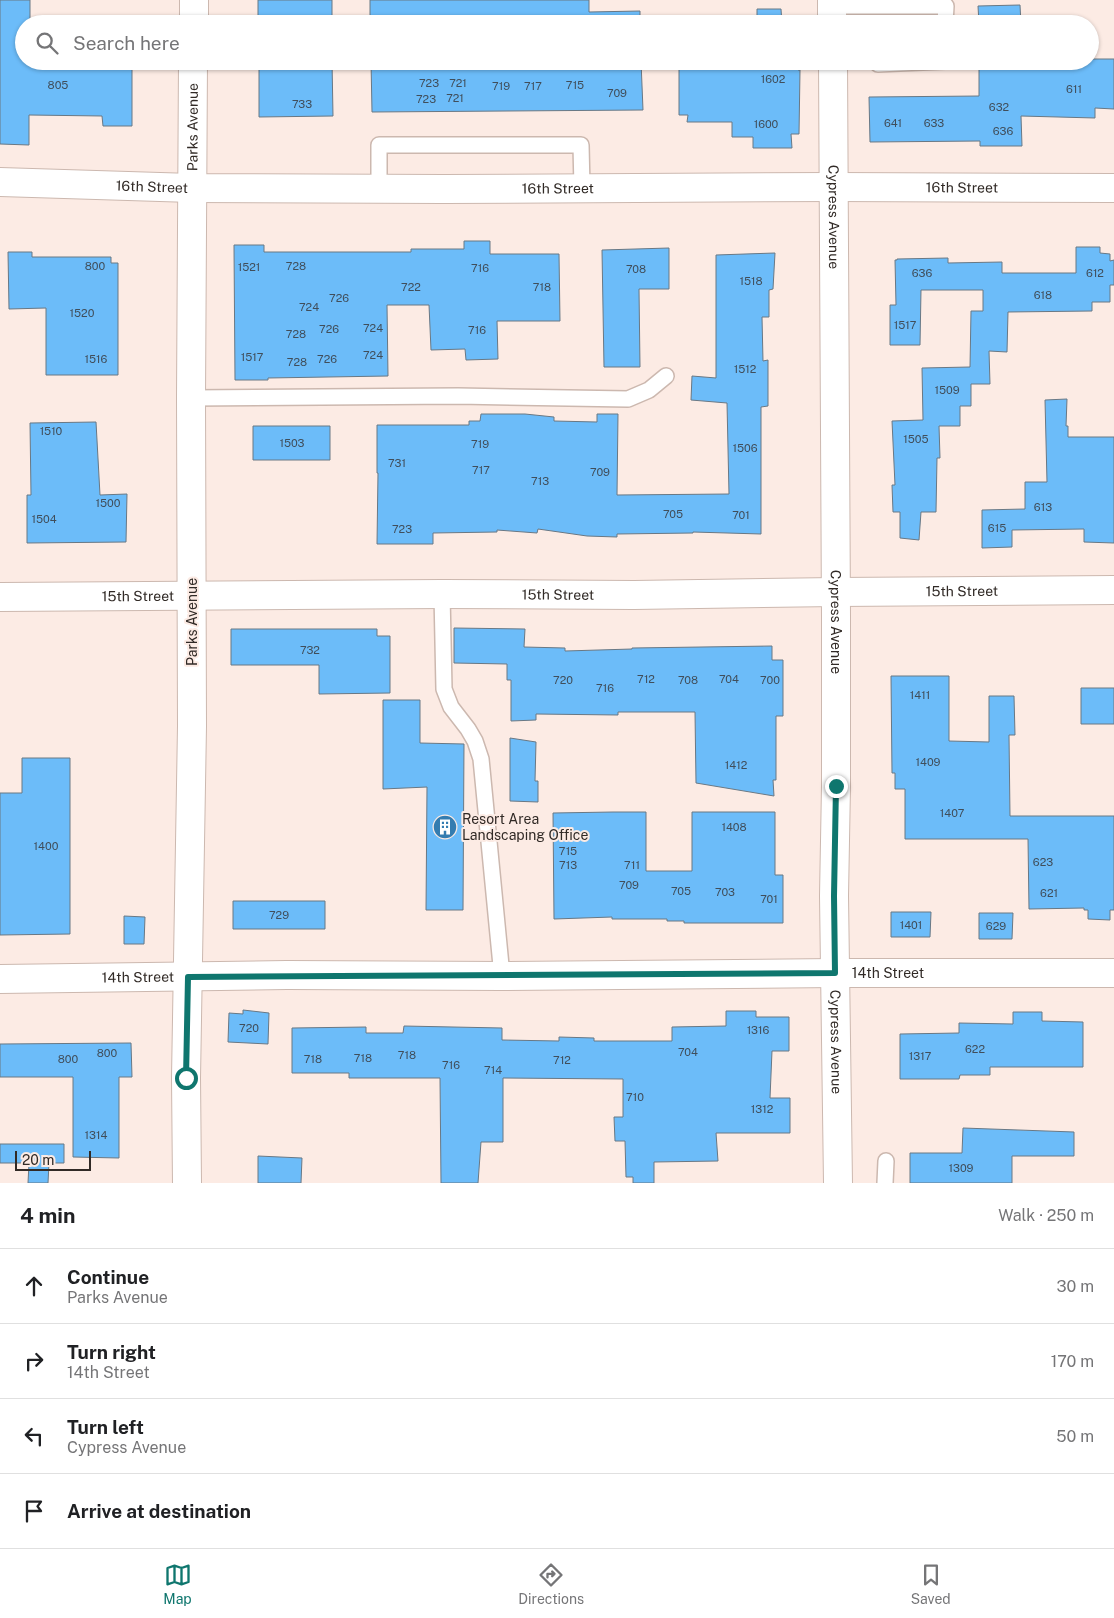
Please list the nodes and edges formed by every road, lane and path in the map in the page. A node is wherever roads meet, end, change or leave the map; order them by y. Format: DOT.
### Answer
graph roads {
  1 [pos="194,0"];
  2 [pos="832,10"];
  3 [pos="194,15"];
  4 [pos="946,15"];
  5 [pos="193,70"];
  6 [pos="832,70"];
  7 [pos="0,182"];
  8 [pos="834,187"];
  9 [pos="192,188"];
  10 [pos="379,188"];
  11 [pos="582,188"];
  12 [pos="1114,188"];
  13 [pos="666,376"];
  14 [pos="191,398"];
  15 [pos="1114,590"];
  16 [pos="836,592"];
  17 [pos="442,594"];
  18 [pos="192,596"];
  19 [pos="0,597"];
  20 [pos="835,973"];
  21 [pos="1114,973"];
  22 [pos="502,976"];
  23 [pos="188,977"];
  24 [pos="0,979"];
  25 [pos="886,1161"];
  26 [pos="187,1183"];
  27 [pos="838,1183"];
  28 [pos="885,1183"];
  1 -- 3 [label="street"];
  2 -- 4 [label="lane"];
  5 -- 9 [label="street, Parks Avenue"];
  6 -- 8 [label="street, Cypress Avenue"];
  7 -- 9 [label="street, 16th Street"];
  8 -- 11 [label="street, 16th Street"];
  8 -- 12 [label="street, 16th Street"];
  8 -- 16 [label="street, Cypress Avenue"];
  9 -- 10 [label="street, 16th Street"];
  9 -- 14 [label="street, Parks Avenue"];
  10 -- 11 [label="street, 16th Street"];
  10 -- 11 [label="lane"];
  13 -- 14 [label="lane"];
  14 -- 18 [label="street, Parks Avenue"];
  15 -- 16 [label="street, 15th Street"];
  16 -- 17 [label="street, 15th Street"];
  16 -- 20 [label="street, Cypress Avenue"];
  17 -- 18 [label="street, 15th Street"];
  17 -- 22 [label="lane"];
  18 -- 19 [label="street, 15th Street"];
  18 -- 23 [label="street, Parks Avenue"];
  20 -- 21 [label="street, 14th Street"];
  20 -- 22 [label="street, 14th Street"];
  20 -- 27 [label="street, Cypress Avenue"];
  22 -- 23 [label="street, 14th Street"];
  23 -- 24 [label="street, 14th Street"];
  23 -- 26 [label="street, Parks Avenue"];
  25 -- 28 [label="lane"];
}
